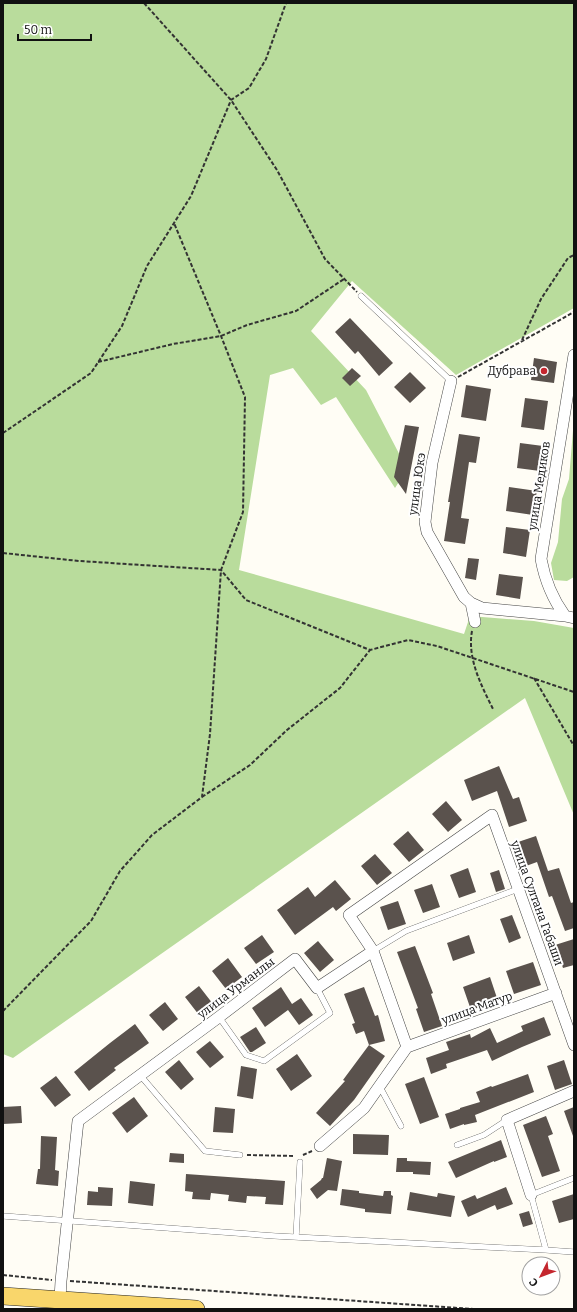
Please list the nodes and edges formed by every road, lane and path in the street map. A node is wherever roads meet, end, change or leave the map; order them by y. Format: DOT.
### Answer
graph roads {
  1 [pos="144,3"];
  2 [pos="286,3"];
  3 [pos="231,100"];
  4 [pos="174,223"];
  5 [pos="574,255"];
  6 [pos="344,279"];
  7 [pos="361,296"];
  8 [pos="574,312"];
  9 [pos="221,336"];
  10 [pos="522,341"];
  11 [pos="574,355"];
  12 [pos="98,362"];
  13 [pos="451,381"];
  14 [pos="3,433"];
  15 [pos="3,553"];
  16 [pos="221,570"];
  17 [pos="471,603"];
  18 [pos="570,617"];
  19 [pos="475,622"];
  20 [pos="370,650"];
  21 [pos="472,658"];
  22 [pos="534,678"];
  23 [pos="574,692"];
  24 [pos="493,709"];
  25 [pos="574,746"];
  26 [pos="202,797"];
  27 [pos="518,889"];
  28 [pos="373,951"];
  29 [pos="317,988"];
  30 [pos="556,994"];
  31 [pos="3,1011"];
  32 [pos="219,1018"];
  33 [pos="574,1045"];
  34 [pos="407,1047"];
  35 [pos="139,1075"];
  36 [pos="380,1087"];
  37 [pos="574,1091"];
  38 [pos="507,1120"];
  39 [pos="401,1126"];
  40 [pos="457,1145"];
  41 [pos="320,1146"];
  42 [pos="240,1155"];
  43 [pos="300,1162"];
  44 [pos="574,1178"];
  45 [pos="531,1195"];
  46 [pos="3,1216"];
  47 [pos="68,1221"];
  48 [pos="296,1237"];
  49 [pos="546,1250"];
  50 [pos="574,1252"];
  51 [pos="3,1275"];
  52 [pos="61,1281"];
  53 [pos="3,1296"];
  54 [pos="60,1299"];
  55 [pos="196,1309"];
  56 [pos="472,1309"];
  1 -- 3 [label="path"];
  2 -- 3 [label="path"];
  3 -- 4 [label="path"];
  3 -- 6 [label="path"];
  4 -- 9 [label="path"];
  4 -- 12 [label="path"];
  5 -- 10 [label="path"];
  6 -- 7 [label="path"];
  6 -- 9 [label="path"];
  7 -- 13 [label="lane"];
  8 -- 10 [label="path"];
  9 -- 12 [label="path"];
  9 -- 16 [label="path"];
  10 -- 13 [label="path"];
  11 -- 18 [label="street, улица Медиков"];
  12 -- 14 [label="path"];
  13 -- 17 [label="street, улица Юкэ"];
  15 -- 16 [label="path"];
  16 -- 20 [label="path"];
  16 -- 26 [label="path"];
  17 -- 18 [label="street"];
  17 -- 19 [label="street, улица Юкэ"];
  19 -- 21 [label="path"];
  20 -- 21 [label="path"];
  20 -- 26 [label="path"];
  21 -- 22 [label="path"];
  21 -- 24 [label="path"];
  22 -- 23 [label="path"];
  22 -- 25 [label="path"];
  26 -- 31 [label="path"];
  27 -- 28 [label="lane"];
  27 -- 28 [label="street, улица Султана Габаши"];
  27 -- 30 [label="street, улица Султана Габаши"];
  28 -- 29 [label="street"];
  28 -- 34 [label="street"];
  29 -- 32 [label="street, улица Урманлы"];
  29 -- 32 [label="lane"];
  30 -- 33 [label="street, улица Султана Габаши"];
  30 -- 34 [label="street, улица Матур"];
  32 -- 35 [label="street, улица Урманлы"];
  34 -- 36 [label="street"];
  35 -- 42 [label="lane"];
  35 -- 47 [label="street, улица Урманлы"];
  36 -- 39 [label="lane"];
  36 -- 41 [label="street"];
  37 -- 38 [label="street"];
  38 -- 40 [label="lane"];
  38 -- 45 [label="street"];
  41 -- 42 [label="path"];
  43 -- 48 [label="lane"];
  44 -- 45 [label="lane"];
  45 -- 49 [label="lane"];
  46 -- 47 [label="lane"];
  47 -- 48 [label="lane"];
  47 -- 52 [label="street, улица Урманлы"];
  48 -- 49 [label="lane"];
  49 -- 50 [label="lane"];
  51 -- 52 [label="path"];
  52 -- 54 [label="street, улица Урманлы"];
  52 -- 56 [label="path"];
  53 -- 54 [label="main road"];
  54 -- 55 [label="main road"];
}
